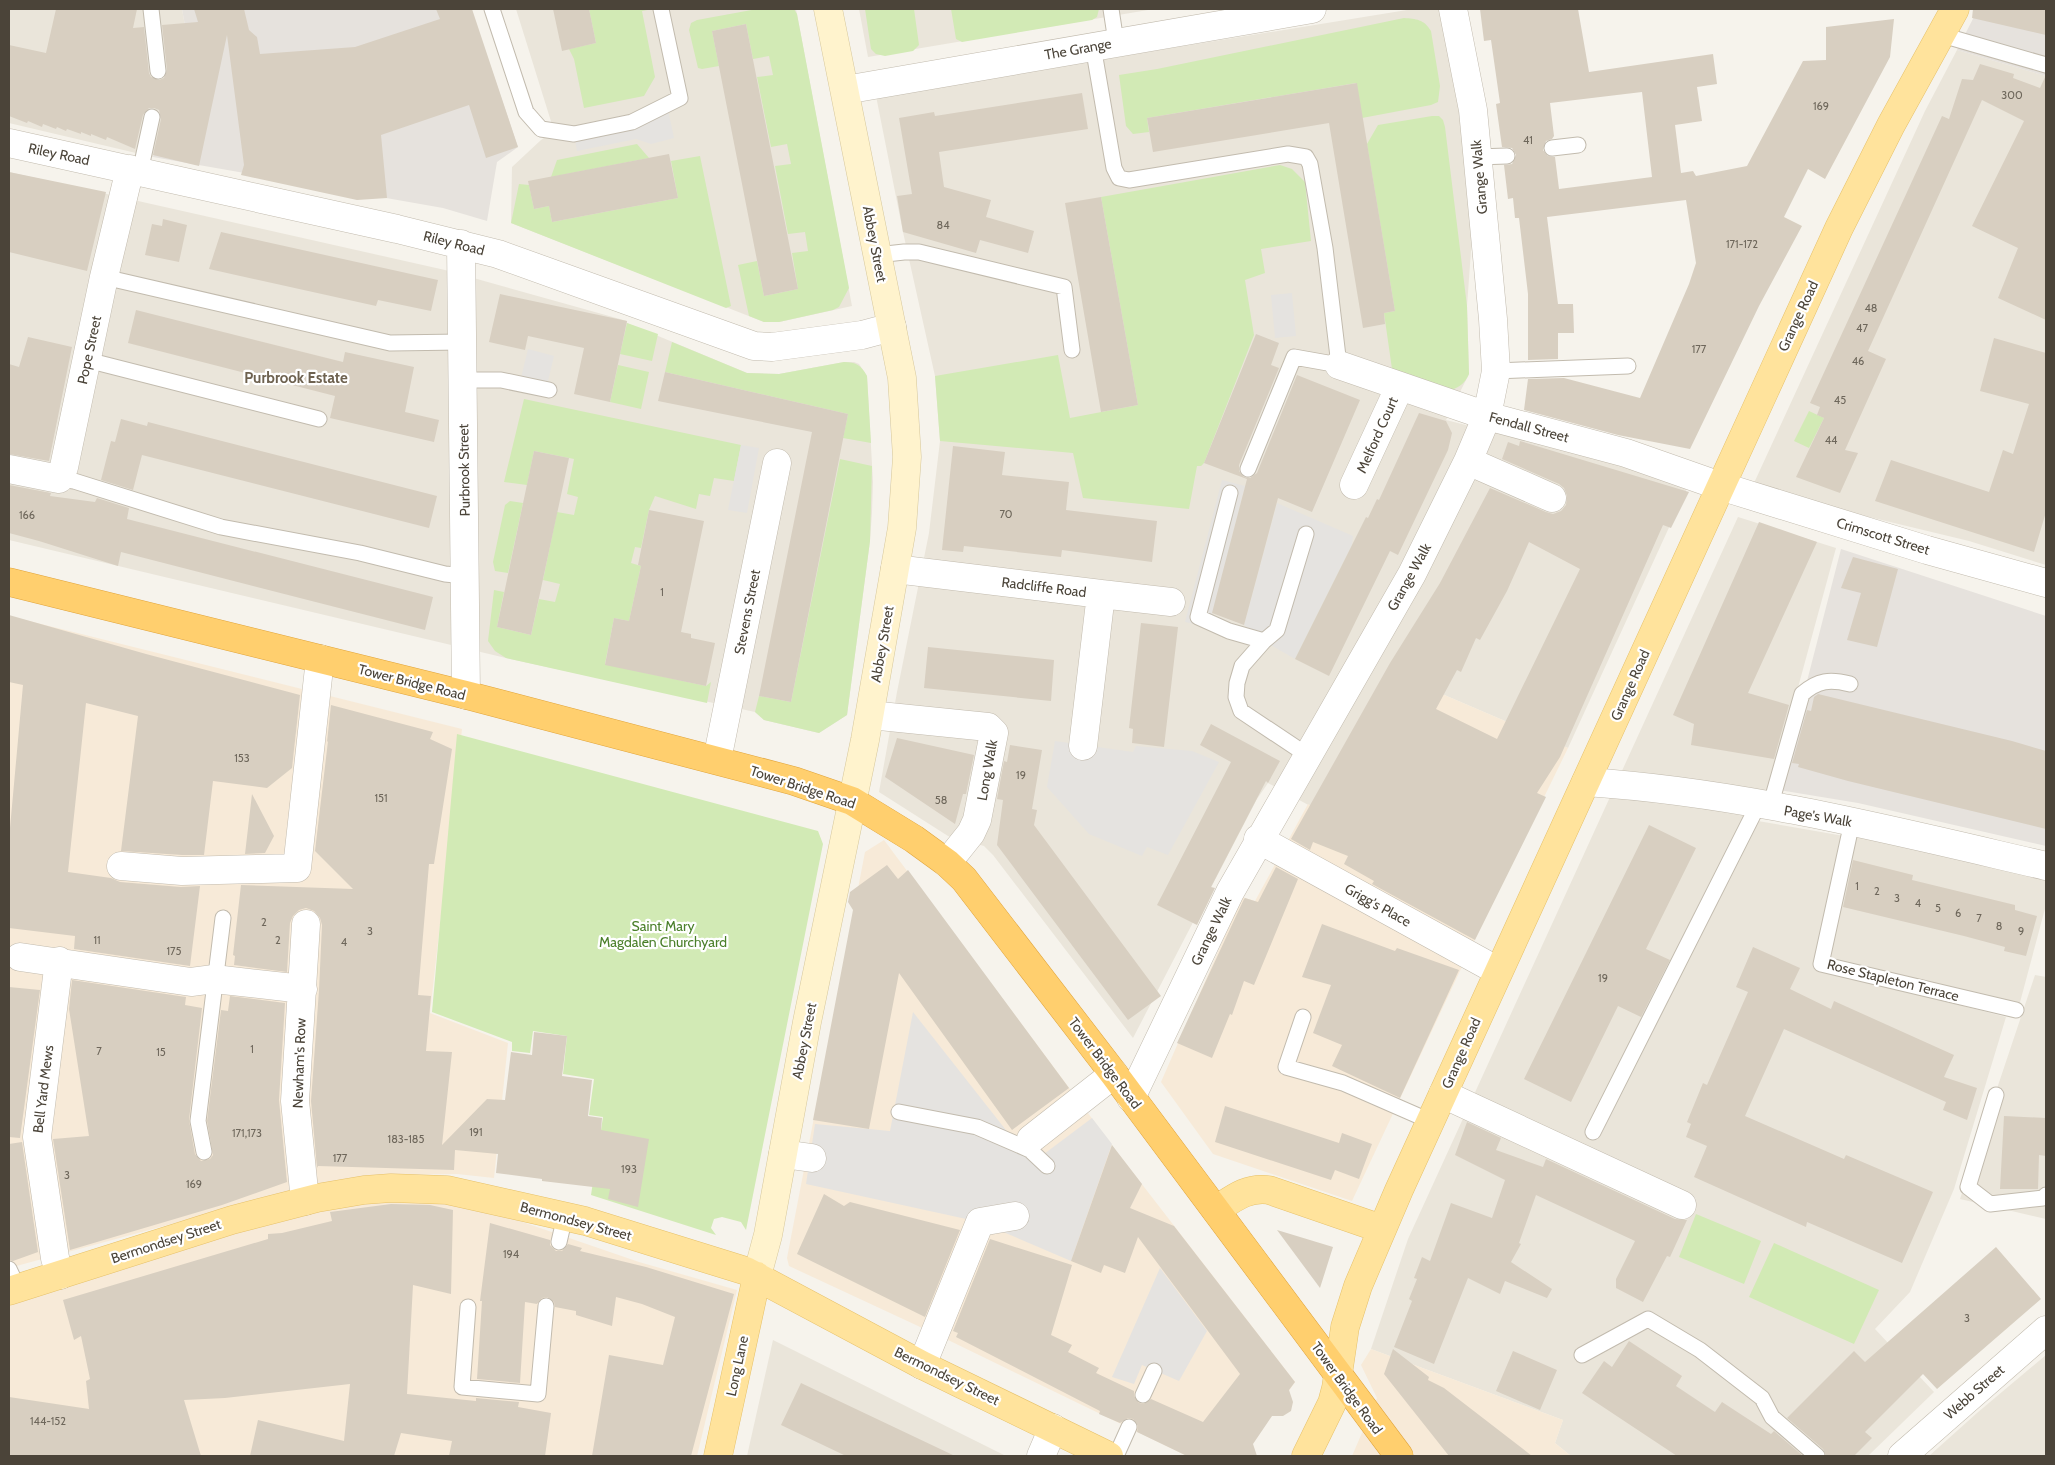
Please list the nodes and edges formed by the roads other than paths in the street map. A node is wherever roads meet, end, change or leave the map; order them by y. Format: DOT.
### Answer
graph roads {
  1 [pos="150,9"];
  2 [pos="492,9"];
  3 [pos="661,9"];
  4 [pos="828,9"];
  5 [pos="1111,9"];
  6 [pos="1312,9"];
  7 [pos="1453,9"];
  8 [pos="1955,9"];
  9 [pos="1942,35"];
  10 [pos="1104,44"];
  11 [pos="2046,65"];
  12 [pos="158,71"];
  13 [pos="844,90"];
  14 [pos="152,118"];
  15 [pos="9,143"];
  16 [pos="1578,145"];
  17 [pos="1552,148"];
  18 [pos="1507,156"];
  19 [pos="1477,157"];
  20 [pos="135,171"];
  21 [pos="461,244"];
  22 [pos="877,255"];
  23 [pos="104,276"];
  24 [pos="892,328"];
  25 [pos="462,342"];
  26 [pos="1072,350"];
  27 [pos="87,360"];
  28 [pos="1338,365"];
  29 [pos="1628,366"];
  30 [pos="1496,371"];
  31 [pos="463,380"];
  32 [pos="1400,386"];
  33 [pos="549,390"];
  34 [pos="1487,416"];
  35 [pos="319,420"];
  36 [pos="1468,461"];
  37 [pos="776,463"];
  38 [pos="9,469"];
  39 [pos="1248,469"];
  40 [pos="59,479"];
  41 [pos="1354,485"];
  42 [pos="1720,486"];
  43 [pos="1230,493"];
  44 [pos="1552,498"];
  45 [pos="1306,534"];
  46 [pos="895,569"];
  47 [pos="465,576"];
  48 [pos="9,582"];
  49 [pos="2046,583"];
  50 [pos="1101,594"];
  51 [pos="1171,602"];
  52 [pos="1264,641"];
  53 [pos="320,659"];
  54 [pos="1850,684"];
  55 [pos="466,695"];
  56 [pos="870,715"];
  57 [pos="1083,746"];
  58 [pos="1307,755"];
  59 [pos="717,760"];
  60 [pos="1586,782"];
  61 [pos="852,800"];
  62 [pos="1764,806"];
  63 [pos="1852,822"];
  64 [pos="1258,839"];
  65 [pos="947,863"];
  66 [pos="121,866"];
  67 [pos="2046,866"];
  68 [pos="223,918"];
  69 [pos="306,924"];
  70 [pos="20,956"];
  71 [pos="59,961"];
  72 [pos="1498,971"];
  73 [pos="214,979"];
  74 [pos="303,989"];
  75 [pos="2016,1010"];
  76 [pos="1303,1017"];
  77 [pos="1114,1074"];
  78 [pos="1443,1094"];
  79 [pos="1996,1095"];
  80 [pos="1130,1098"];
  81 [pos="899,1112"];
  82 [pos="1430,1121"];
  83 [pos="1593,1132"];
  84 [pos="1031,1139"];
  85 [pos="204,1152"];
  86 [pos="783,1154"];
  87 [pos="812,1158"];
  88 [pos="1047,1166"];
  89 [pos="2046,1195"];
  90 [pos="305,1201"];
  91 [pos="1682,1205"];
  92 [pos="1216,1210"];
  93 [pos="565,1216"];
  94 [pos="1015,1216"];
  95 [pos="1382,1229"];
  96 [pos="558,1242"];
  97 [pos="60,1275"];
  98 [pos="758,1276"];
  99 [pos="12,1282"];
  100 [pos="546,1306"];
  101 [pos="468,1308"];
  102 [pos="2046,1330"];
  103 [pos="1582,1354"];
  104 [pos="922,1365"];
  105 [pos="1154,1371"];
  106 [pos="1338,1374"];
  107 [pos="1143,1395"];
  108 [pos="1128,1427"];
  109 [pos="1053,1428"];
  110 [pos="718,1456"];
  111 [pos="1041,1456"];
  112 [pos="1108,1456"];
  113 [pos="1116,1456"];
  114 [pos="1306,1456"];
  115 [pos="1399,1456"];
  116 [pos="1818,1456"];
  117 [pos="1902,1456"];
  1 -- 12 [label="lane"];
  2 -- 3 [label="lane"];
  4 -- 13 [label="main road, Abbey Street"];
  5 -- 10 [label="lane"];
  6 -- 10 [label="street, The Grange"];
  7 -- 19 [label="street, Grange Walk"];
  8 -- 9 [label="main road, Grange Road"];
  9 -- 11 [label="lane"];
  9 -- 42 [label="main road, Grange Road"];
  10 -- 13 [label="street, The Grange"];
  10 -- 28 [label="lane"];
  13 -- 22 [label="main road, Abbey Street"];
  14 -- 20 [label="lane"];
  15 -- 20 [label="street, Riley Road"];
  16 -- 17 [label="lane"];
  18 -- 19 [label="lane"];
  19 -- 30 [label="street, Grange Walk"];
  20 -- 21 [label="street, Riley Road"];
  20 -- 23 [label="street, Pope Street"];
  21 -- 24 [label="street, Riley Road"];
  21 -- 25 [label="street, Purbrook Street"];
  22 -- 24 [label="main road, Abbey Street"];
  22 -- 26 [label="lane"];
  23 -- 25 [label="lane"];
  23 -- 27 [label="street, Pope Street"];
  24 -- 46 [label="main road, Abbey Street"];
  25 -- 31 [label="street, Purbrook Street"];
  27 -- 35 [label="lane"];
  27 -- 40 [label="street, Pope Street"];
  28 -- 32 [label="street, Fendall Street"];
  28 -- 39 [label="lane"];
  29 -- 30 [label="lane"];
  30 -- 34 [label="street, Grange Walk"];
  31 -- 33 [label="lane"];
  31 -- 47 [label="street, Purbrook Street"];
  32 -- 34 [label="street, Fendall Street"];
  32 -- 41 [label="street, Melford Court"];
  34 -- 36 [label="street, Grange Walk"];
  34 -- 42 [label="street, Fendall Street"];
  36 -- 44 [label="street"];
  36 -- 58 [label="street, Grange Walk"];
  37 -- 59 [label="street, Stevens Street"];
  38 -- 40 [label="street"];
  40 -- 47 [label="lane"];
  42 -- 49 [label="street, Crimscott Street"];
  42 -- 60 [label="main road, Grange Road"];
  43 -- 52 [label="lane"];
  45 -- 52 [label="lane"];
  46 -- 50 [label="street, Radcliffe Road"];
  46 -- 56 [label="main road, Abbey Street"];
  47 -- 55 [label="street, Purbrook Street"];
  48 -- 53 [label="highway, Tower Bridge Road"];
  50 -- 51 [label="street"];
  50 -- 57 [label="street, Radcliffe Road"];
  52 -- 58 [label="lane"];
  53 -- 55 [label="highway, Tower Bridge Road"];
  53 -- 66 [label="street"];
  54 -- 62 [label="lane"];
  55 -- 59 [label="highway, Tower Bridge Road"];
  56 -- 61 [label="main road, Abbey Street"];
  56 -- 65 [label="street, Long Walk"];
  58 -- 64 [label="street, Grange Walk"];
  59 -- 61 [label="highway, Tower Bridge Road"];
  60 -- 62 [label="street, Page's Walk"];
  60 -- 72 [label="main road, Grange Road"];
  61 -- 65 [label="highway, Tower Bridge Road"];
  61 -- 86 [label="main road, Abbey Street"];
  62 -- 63 [label="street, Page's Walk"];
  62 -- 83 [label="lane"];
  63 -- 67 [label="street, Page's Walk"];
  63 -- 75 [label="lane, Rose Stapleton Terrace"];
  64 -- 72 [label="street, Grigg's Place"];
  64 -- 80 [label="street, Grange Walk"];
  65 -- 77 [label="highway, Tower Bridge Road"];
  68 -- 73 [label="lane"];
  69 -- 74 [label="street, Newham's Row"];
  70 -- 71 [label="street"];
  71 -- 73 [label="street"];
  71 -- 97 [label="street, Bell Yard Mews"];
  72 -- 78 [label="main road, Grange Road"];
  73 -- 74 [label="street"];
  73 -- 85 [label="lane"];
  74 -- 90 [label="street, Newham's Row"];
  76 -- 82 [label="lane"];
  77 -- 80 [label="highway, Tower Bridge Road"];
  77 -- 84 [label="street"];
  78 -- 82 [label="main road, Grange Road"];
  78 -- 91 [label="street"];
  79 -- 89 [label="lane"];
  80 -- 92 [label="highway, Tower Bridge Road"];
  81 -- 88 [label="lane"];
  82 -- 95 [label="main road, Grange Road"];
  86 -- 87 [label="street"];
  86 -- 98 [label="main road, Abbey Street"];
  90 -- 93 [label="main road, Bermondsey Street"];
  90 -- 97 [label="main road, Bermondsey Street"];
  92 -- 95 [label="main road"];
  92 -- 106 [label="highway, Tower Bridge Road"];
  93 -- 96 [label="lane"];
  93 -- 98 [label="main road, Bermondsey Street"];
  94 -- 104 [label="street"];
  95 -- 106 [label="main road, Grange Road"];
  97 -- 99 [label="main road, Bermondsey Street"];
  98 -- 104 [label="main road, Bermondsey Street"];
  98 -- 110 [label="main road, Long Lane"];
  100 -- 101 [label="lane"];
  102 -- 117 [label="street, Webb Street"];
  103 -- 116 [label="lane"];
  104 -- 109 [label="main road, Bermondsey Street"];
  105 -- 107 [label="lane"];
  106 -- 114 [label="main road"];
  106 -- 115 [label="highway, Tower Bridge Road"];
  108 -- 113 [label="lane"];
  109 -- 111 [label="street"];
  109 -- 112 [label="main road, Bermondsey Street"];
}
